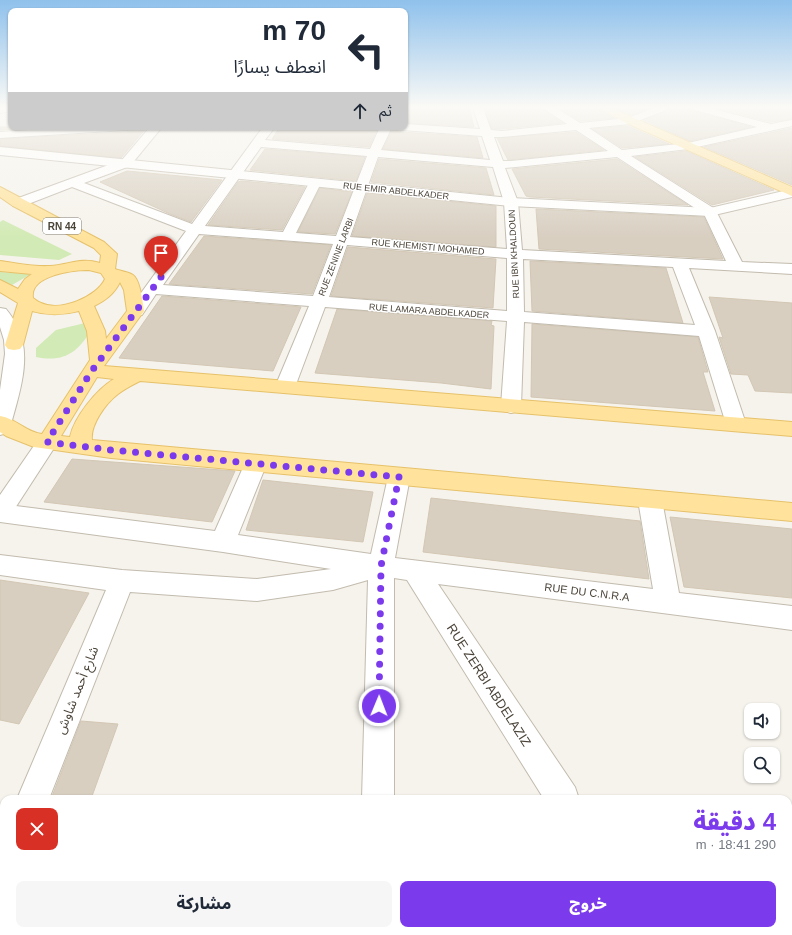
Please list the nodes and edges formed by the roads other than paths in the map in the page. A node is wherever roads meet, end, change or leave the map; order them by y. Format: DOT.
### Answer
graph roads {
  1 [pos="7,152"];
  2 [pos="135,152"];
  3 [pos="251,152"];
  4 [pos="358,152"];
  5 [pos="494,152"];
  6 [pos="617,152"];
  7 [pos="641,152"];
  8 [pos="701,152"];
  9 [pos="374,153"];
  10 [pos="621,154"];
  11 [pos="126,163"];
  12 [pos="498,165"];
  13 [pos="233,175"];
  14 [pos="73,183"];
  15 [pos="315,183"];
  16 [pos="361,187"];
  17 [pos="792,192"];
  18 [pos="4,202"];
  19 [pos="511,202"];
  20 [pos="710,212"];
  21 [pos="194,229"];
  22 [pos="288,235"];
  23 [pos="342,240"];
  24 [pos="515,254"];
  25 [pos="679,263"];
  26 [pos="79,265"];
  27 [pos="0,266"];
  28 [pos="109,266"];
  29 [pos="736,266"];
  30 [pos="792,269"];
  31 [pos="53,271"];
  32 [pos="0,285"];
  33 [pos="152,289"];
  34 [pos="26,301"];
  35 [pos="318,302"];
  36 [pos="85,304"];
  37 [pos="136,312"];
  38 [pos="0,313"];
  39 [pos="516,318"];
  40 [pos="706,331"];
  41 [pos="14,345"];
  42 [pos="95,366"];
  43 [pos="136,375"];
  44 [pos="285,387"];
  45 [pos="512,406"];
  46 [pos="736,424"];
  47 [pos="1,425"];
  48 [pos="792,429"];
  49 [pos="47,442"];
  50 [pos="84,447"];
  51 [pos="256,463"];
  52 [pos="399,477"];
  53 [pos="650,500"];
  54 [pos="792,512"];
  55 [pos="0,513"];
  56 [pos="223,542"];
  57 [pos="0,565"];
  58 [pos="381,566"];
  59 [pos="414,571"];
  60 [pos="122,581"];
  61 [pos="668,602"];
  62 [pos="792,618"];
  63 [pos="35,795"];
  64 [pos="378,795"];
  65 [pos="560,795"];
  1 -- 11 [label="street, RUE EMIR ABDELKADER"];
  2 -- 11 [label="street"];
  3 -- 13 [label="street"];
  4 -- 9 [label="street"];
  5 -- 12 [label="street, RUE IBN KHALDOUN"];
  6 -- 10 [label="street"];
  7 -- 10 [label="street"];
  8 -- 17 [label="main road"];
  9 -- 12 [label="street"];
  9 -- 16 [label="street, RUE ZENINE LARBI"];
  10 -- 12 [label="street"];
  10 -- 20 [label="street"];
  11 -- 13 [label="street, RUE EMIR ABDELKADER"];
  11 -- 14 [label="street"];
  12 -- 19 [label="street, RUE IBN KHALDOUN"];
  13 -- 15 [label="street, RUE EMIR ABDELKADER"];
  13 -- 21 [label="street"];
  14 -- 18 [label="street"];
  14 -- 21 [label="street, RUE KHEMISTI MOHAMED"];
  15 -- 16 [label="street, RUE EMIR ABDELKADER"];
  15 -- 22 [label="street"];
  16 -- 19 [label="street, RUE EMIR ABDELKADER"];
  16 -- 23 [label="street, RUE ZENINE LARBI"];
  17 -- 20 [label="street, RUE EMIR ABDELKADER"];
  18 -- 26 [label="main road, RN 44"];
  18 -- 28 [label="main road, RN 44"];
  19 -- 20 [label="street, RUE EMIR ABDELKADER"];
  19 -- 24 [label="street, RUE IBN KHALDOUN"];
  20 -- 29 [label="street"];
  21 -- 22 [label="street, RUE KHEMISTI MOHAMED"];
  21 -- 33 [label="street"];
  22 -- 23 [label="street, RUE KHEMISTI MOHAMED"];
  23 -- 24 [label="street, RUE KHEMISTI MOHAMED"];
  23 -- 35 [label="street, RUE ZENINE LARBI"];
  24 -- 25 [label="street, RUE KHEMISTI MOHAMED"];
  24 -- 39 [label="street, RUE IBN KHALDOUN"];
  25 -- 29 [label="street, RUE KHEMISTI MOHAMED"];
  25 -- 40 [label="street"];
  26 -- 28 [label="main road"];
  26 -- 31 [label="main road"];
  27 -- 31 [label="main road"];
  28 -- 36 [label="main road"];
  28 -- 37 [label="main road"];
  29 -- 30 [label="street, RUE KHEMISTI MOHAMED"];
  31 -- 34 [label="main road"];
  32 -- 34 [label="main road"];
  33 -- 35 [label="street, RUE LAMARA ABDELKADER"];
  33 -- 37 [label="street"];
  34 -- 36 [label="main road"];
  34 -- 41 [label="main road"];
  35 -- 39 [label="street, RUE LAMARA ABDELKADER"];
  35 -- 44 [label="street, RUE ZENINE LARBI"];
  36 -- 42 [label="main road"];
  37 -- 42 [label="main road"];
  38 -- 41 [label="street"];
  39 -- 40 [label="street, RUE LAMARA ABDELKADER"];
  39 -- 45 [label="street, RUE IBN KHALDOUN"];
  40 -- 46 [label="street"];
  41 -- 47 [label="street"];
  42 -- 43 [label="main road"];
  42 -- 49 [label="main road"];
  43 -- 44 [label="main road"];
  43 -- 50 [label="main road"];
  44 -- 45 [label="main road"];
  45 -- 46 [label="main road"];
  46 -- 48 [label="main road"];
  47 -- 49 [label="main road"];
  49 -- 50 [label="main road"];
  49 -- 55 [label="street"];
  50 -- 51 [label="main road"];
  51 -- 52 [label="main road"];
  51 -- 56 [label="street"];
  52 -- 53 [label="main road"];
  52 -- 58 [label="street"];
  53 -- 54 [label="main road"];
  53 -- 61 [label="street"];
  55 -- 56 [label="street, RUE DU C.N.R.A"];
  56 -- 58 [label="street, RUE DU C.N.R.A"];
  57 -- 60 [label="street"];
  58 -- 59 [label="street, RUE DU C.N.R.A"];
  58 -- 60 [label="street"];
  58 -- 64 [label="street"];
  59 -- 61 [label="street, RUE DU C.N.R.A"];
  59 -- 65 [label="street, RUE ZERBI ABDELAZIZ"];
  60 -- 63 [label="street, شارع أحمد شاوش"];
  61 -- 62 [label="street, RUE DU C.N.R.A"];
}
